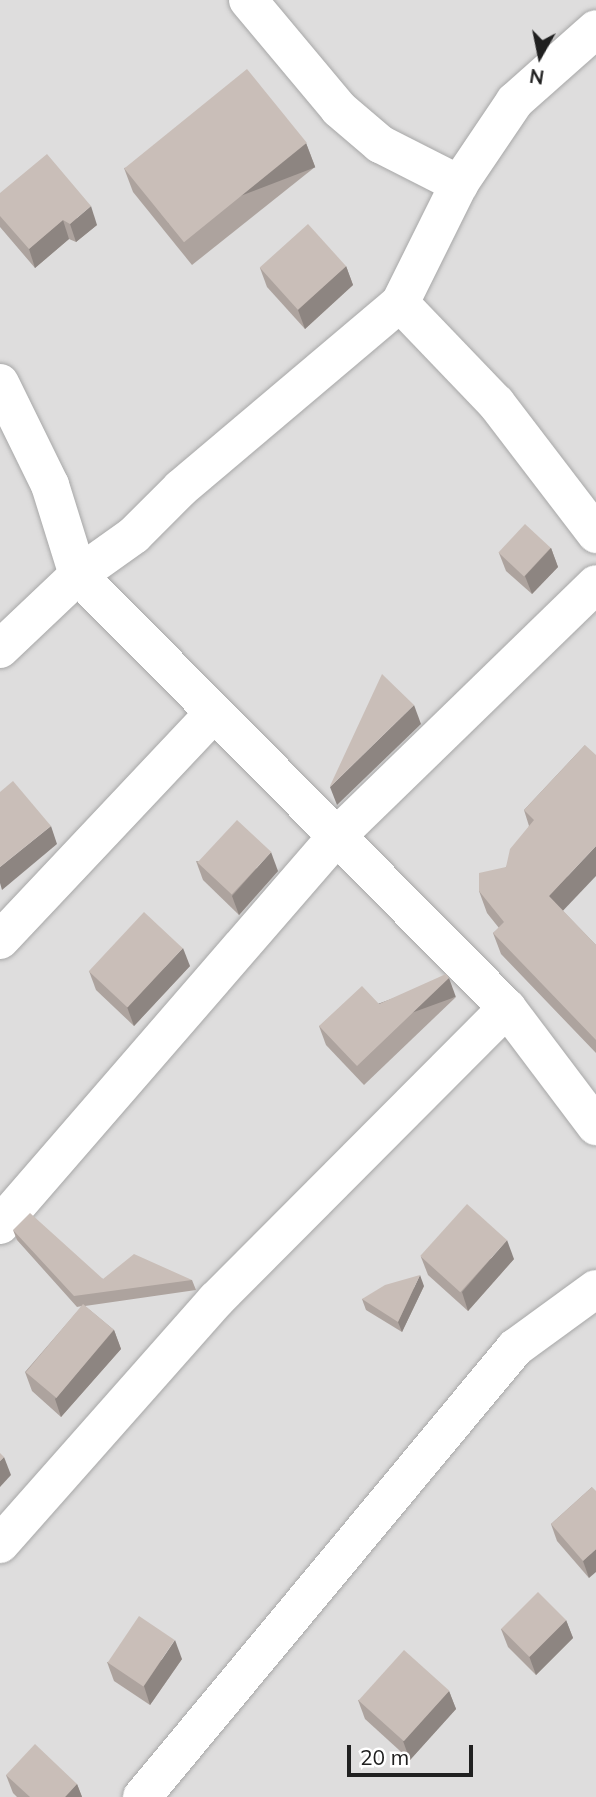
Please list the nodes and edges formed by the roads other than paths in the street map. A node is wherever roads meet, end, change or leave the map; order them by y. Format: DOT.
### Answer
graph roads {
  1 [pos="248,0"];
  2 [pos="596,29"];
  3 [pos="459,184"];
  4 [pos="400,303"];
  5 [pos="0,383"];
  6 [pos="596,534"];
  7 [pos="78,575"];
  8 [pos="596,584"];
  9 [pos="0,649"];
  10 [pos="214,713"];
  11 [pos="337,836"];
  12 [pos="0,940"];
  13 [pos="506,1008"];
  14 [pos="596,1126"];
  15 [pos="0,1225"];
  16 [pos="596,1289"];
  17 [pos="0,1544"];
  18 [pos="142,1797"];
  1 -- 3 [label="street"];
  2 -- 3 [label="street"];
  3 -- 4 [label="street"];
  4 -- 6 [label="street"];
  4 -- 7 [label="street"];
  5 -- 7 [label="street"];
  7 -- 9 [label="street"];
  7 -- 10 [label="street"];
  8 -- 11 [label="street"];
  10 -- 11 [label="street"];
  10 -- 12 [label="street"];
  11 -- 13 [label="street"];
  11 -- 15 [label="street"];
  13 -- 14 [label="street"];
  13 -- 17 [label="street"];
  16 -- 18 [label="street"];
}
